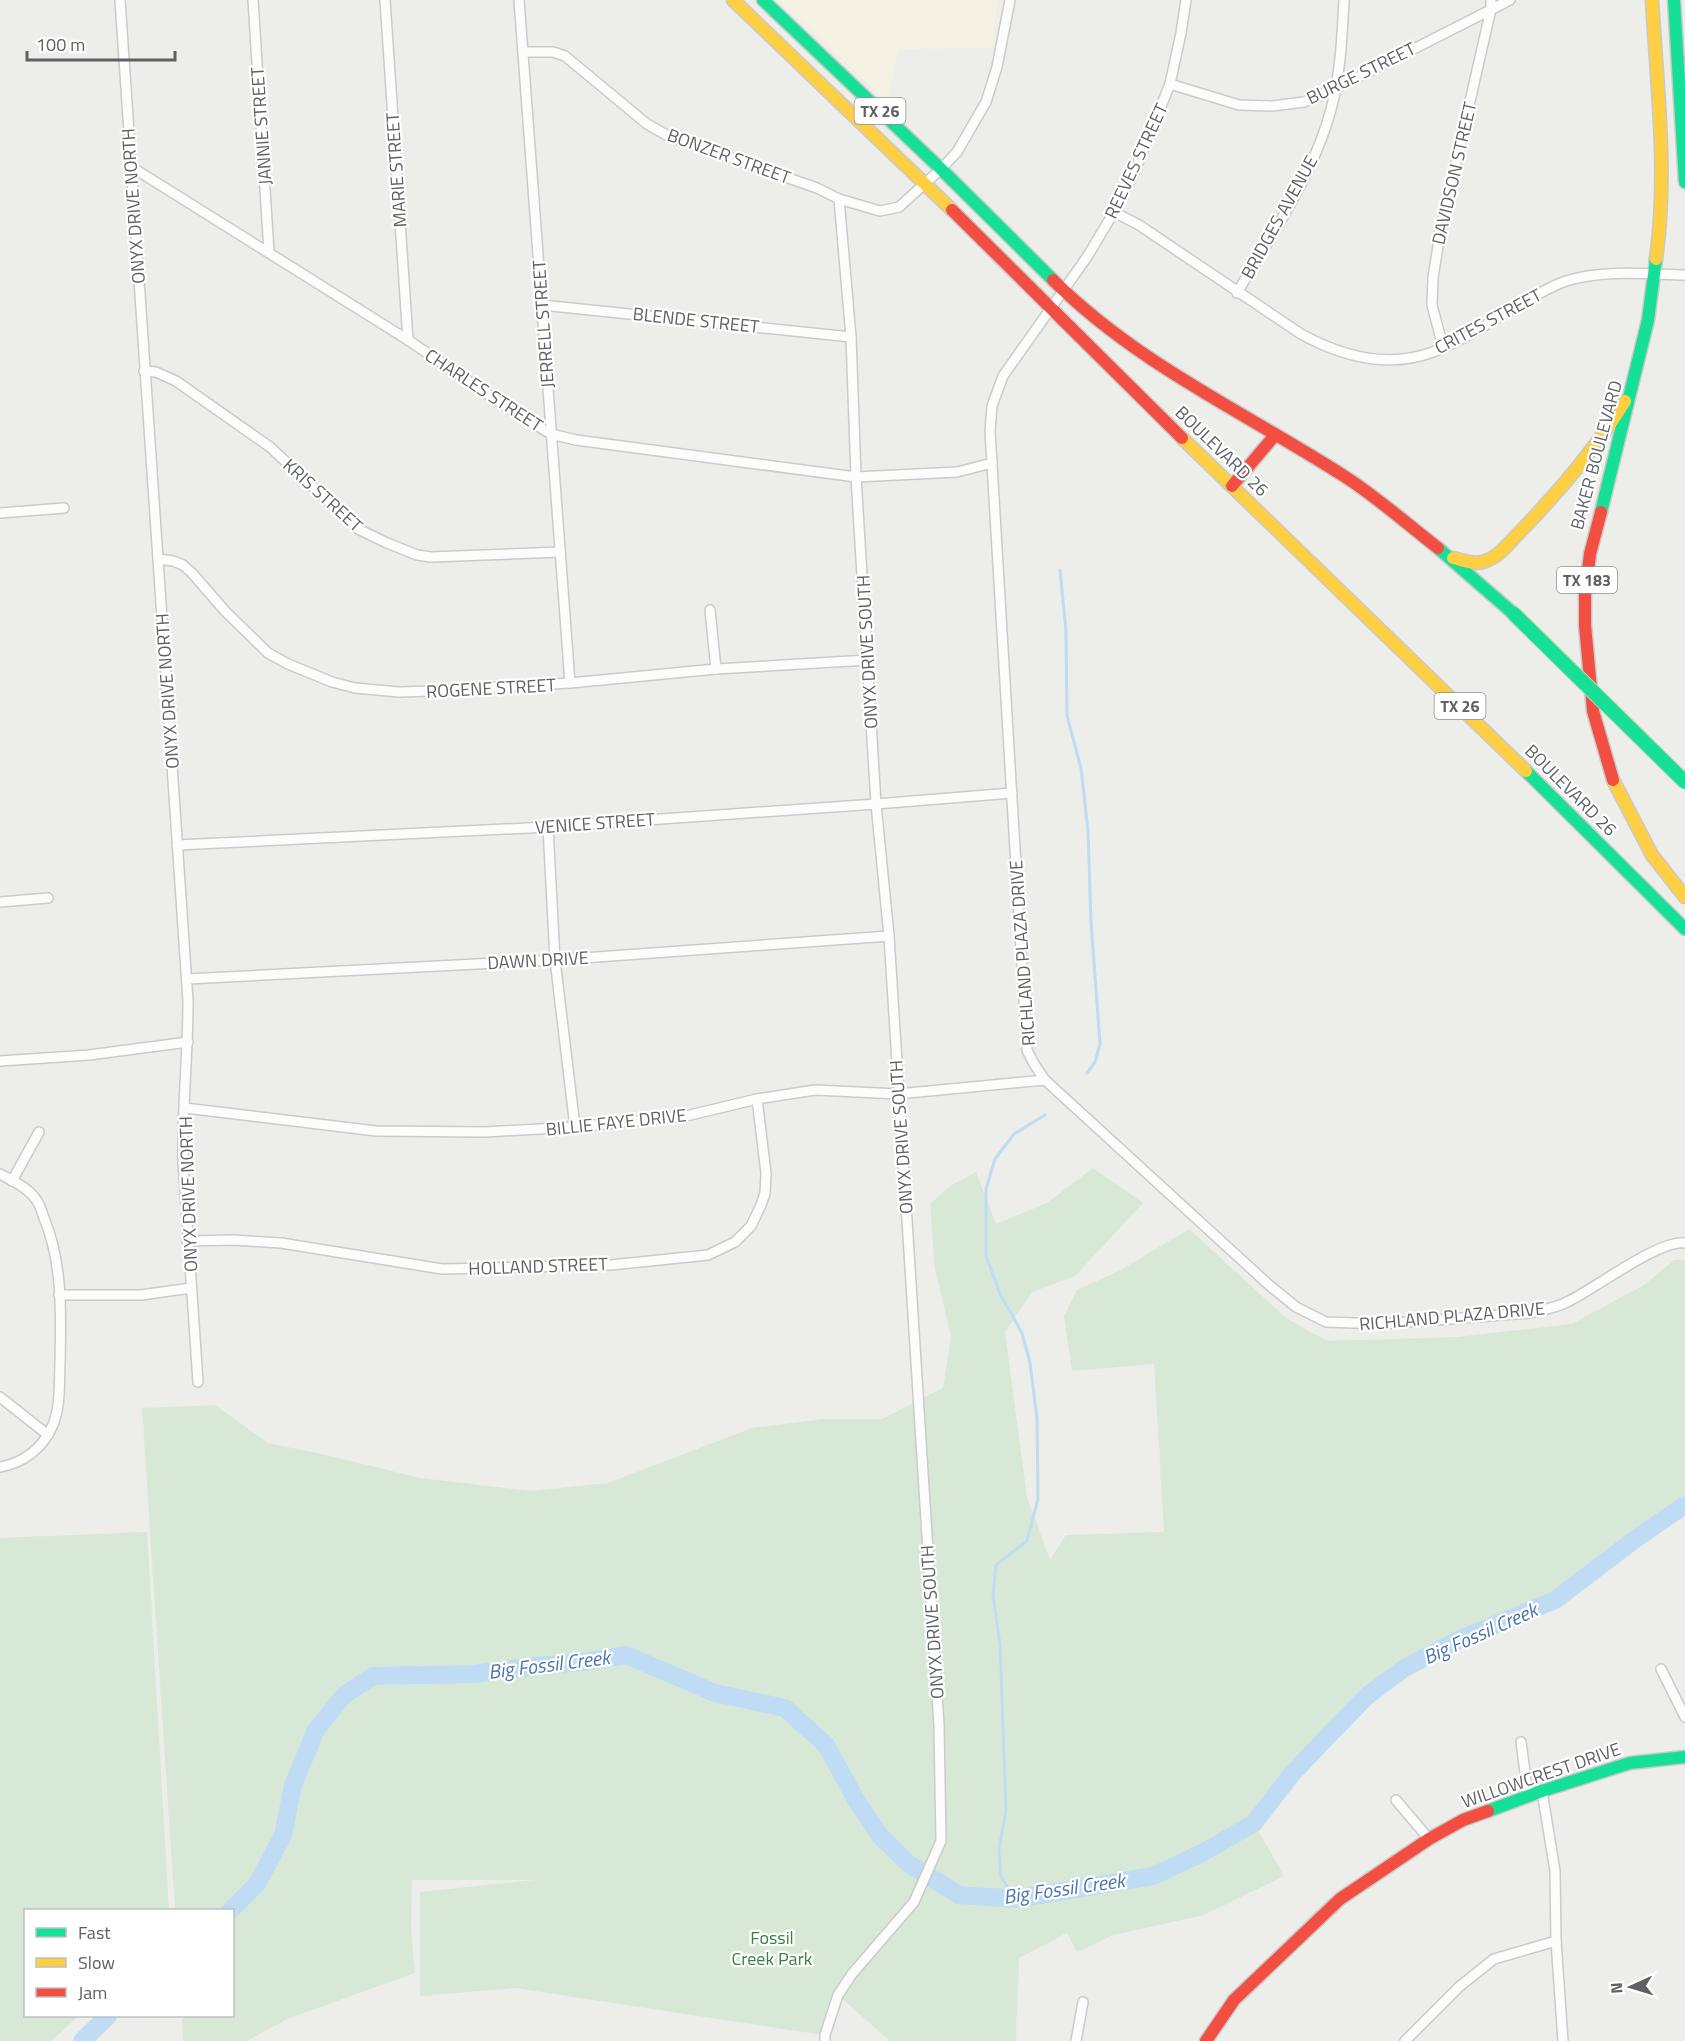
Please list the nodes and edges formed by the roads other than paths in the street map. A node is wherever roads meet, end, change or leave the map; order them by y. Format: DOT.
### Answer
graph roads {
  1 [pos="120,0"];
  2 [pos="253,0"];
  3 [pos="385,0"];
  4 [pos="519,0"];
  5 [pos="733,0"];
  6 [pos="763,0"];
  7 [pos="1010,0"];
  8 [pos="1186,0"];
  9 [pos="1344,0"];
  10 [pos="1510,0"];
  11 [pos="1652,0"];
  12 [pos="1674,0"];
  13 [pos="1491,4"];
  14 [pos="748,15"];
  15 [pos="523,52"];
  16 [pos="1170,84"];
  17 [pos="1335,89"];
  18 [pos="1683,107"];
  19 [pos="130,166"];
  20 [pos="941,169"];
  21 [pos="924,182"];
  22 [pos="1685,182"];
  23 [pos="839,199"];
  24 [pos="1114,212"];
  25 [pos="269,252"];
  26 [pos="1654,275"];
  27 [pos="1685,275"];
  28 [pos="1064,291"];
  29 [pos="1237,293"];
  30 [pos="542,305"];
  31 [pos="1052,308"];
  32 [pos="851,337"];
  33 [pos="408,340"];
  34 [pos="1443,347"];
  35 [pos="144,371"];
  36 [pos="1632,389"];
  37 [pos="551,434"];
  38 [pos="1275,435"];
  39 [pos="992,463"];
  40 [pos="856,477"];
  41 [pos="1233,486"];
  42 [pos="64,508"];
  43 [pos="0,513"];
  44 [pos="560,552"];
  45 [pos="1450,557"];
  46 [pos="158,559"];
  47 [pos="710,610"];
  48 [pos="868,660"];
  49 [pos="716,669"];
  50 [pos="570,683"];
  51 [pos="1685,782"];
  52 [pos="1012,793"];
  53 [pos="876,804"];
  54 [pos="548,827"];
  55 [pos="177,845"];
  56 [pos="1685,897"];
  57 [pos="48,898"];
  58 [pos="0,902"];
  59 [pos="1685,929"];
  60 [pos="889,936"];
  61 [pos="555,960"];
  62 [pos="187,979"];
  63 [pos="188,1042"];
  64 [pos="0,1061"];
  65 [pos="1046,1080"];
  66 [pos="898,1094"];
  67 [pos="758,1099"];
  68 [pos="185,1108"];
  69 [pos="575,1127"];
  70 [pos="39,1132"];
  71 [pos="0,1174"];
  72 [pos="12,1181"];
  73 [pos="187,1241"];
  74 [pos="1685,1243"];
  75 [pos="191,1288"];
  76 [pos="59,1295"];
  77 [pos="198,1382"];
  78 [pos="0,1397"];
  79 [pos="48,1435"];
  80 [pos="0,1467"];
  81 [pos="1661,1669"];
  82 [pos="1685,1717"];
  83 [pos="1521,1742"];
  84 [pos="1685,1757"];
  85 [pos="1542,1791"];
  86 [pos="1528,1796"];
  87 [pos="1396,1800"];
  88 [pos="1429,1839"];
  89 [pos="1556,1941"];
  90 [pos="1083,2002"];
  91 [pos="825,2041"];
  92 [pos="1076,2041"];
  93 [pos="1206,2041"];
  94 [pos="1405,2041"];
  95 [pos="1563,2041"];
  1 -- 19 [label="street, ONYX DRIVE NORTH"];
  2 -- 25 [label="street, JANNIE STREET"];
  3 -- 33 [label="street, MARIE STREET"];
  4 -- 15 [label="street, JERRELL STREET"];
  5 -- 14 [label="main road, BOULEVARD 26 / TX 26"];
  6 -- 14 [label="main road"];
  6 -- 20 [label="main road, BOULEVARD 26 / TX 26"];
  7 -- 20 [label="street, BONZER STREET"];
  8 -- 16 [label="street, REEVES STREET"];
  9 -- 17 [label="street, BRIDGES AVENUE"];
  10 -- 13 [label="street, BURGE STREET"];
  11 -- 26 [label="main road, BAKER BOULEVARD / TX 183"];
  12 -- 18 [label="main road"];
  13 -- 17 [label="street, BURGE STREET"];
  13 -- 34 [label="street, DAVIDSON STREET"];
  14 -- 21 [label="main road, BOULEVARD 26 / TX 26"];
  15 -- 23 [label="street, BONZER STREET"];
  15 -- 30 [label="street, JERRELL STREET"];
  16 -- 17 [label="street, BURGE STREET"];
  16 -- 24 [label="street, REEVES STREET"];
  17 -- 29 [label="street, BRIDGES AVENUE"];
  18 -- 22 [label="main road"];
  19 -- 25 [label="street, CHARLES STREET"];
  19 -- 35 [label="street, ONYX DRIVE NORTH"];
  20 -- 21 [label="street, BONZER STREET"];
  20 -- 28 [label="main road, BOULEVARD 26 / TX 26"];
  21 -- 23 [label="street, BONZER STREET"];
  21 -- 31 [label="main road, BOULEVARD 26 / TX 26"];
  23 -- 32 [label="street, ONYX DRIVE SOUTH"];
  24 -- 28 [label="street, REEVES STREET"];
  24 -- 29 [label="street, CRITES STREET"];
  25 -- 33 [label="street, CHARLES STREET"];
  26 -- 27 [label="street, CRITES STREET"];
  26 -- 34 [label="street, CRITES STREET"];
  26 -- 36 [label="main road, BAKER BOULEVARD / TX 183"];
  28 -- 31 [label="street, REEVES STREET"];
  28 -- 38 [label="main road, BOULEVARD 26 / TX 26"];
  29 -- 34 [label="street, CRITES STREET"];
  30 -- 32 [label="street, BLENDE STREET"];
  30 -- 37 [label="street, JERRELL STREET"];
  31 -- 39 [label="street, RICHLAND PLAZA DRIVE"];
  31 -- 41 [label="main road, BOULEVARD 26 / TX 26"];
  32 -- 40 [label="street, ONYX DRIVE SOUTH"];
  33 -- 37 [label="street, CHARLES STREET"];
  35 -- 44 [label="street, KRIS STREET"];
  35 -- 46 [label="street, ONYX DRIVE NORTH"];
  36 -- 45 [label="main road"];
  36 -- 56 [label="main road, BAKER BOULEVARD / TX 183"];
  37 -- 40 [label="street, CHARLES STREET"];
  37 -- 44 [label="street, JERRELL STREET"];
  38 -- 41 [label="main road"];
  38 -- 45 [label="main road, BOULEVARD 26 / TX 26"];
  39 -- 40 [label="street, CHARLES STREET"];
  39 -- 52 [label="street, RICHLAND PLAZA DRIVE"];
  40 -- 48 [label="street, ONYX DRIVE SOUTH"];
  41 -- 59 [label="main road, BOULEVARD 26 / TX 26"];
  42 -- 43 [label="street"];
  44 -- 50 [label="street, JERRELL STREET"];
  45 -- 51 [label="main road, BOULEVARD 26 / TX 26, bridge"];
  46 -- 50 [label="street, ROGENE STREET"];
  46 -- 55 [label="street, ONYX DRIVE NORTH"];
  47 -- 49 [label="street"];
  48 -- 49 [label="street, ROGENE STREET"];
  48 -- 53 [label="street, ONYX DRIVE SOUTH"];
  49 -- 50 [label="street, ROGENE STREET"];
  52 -- 53 [label="street, VENICE STREET"];
  52 -- 65 [label="street, RICHLAND PLAZA DRIVE"];
  53 -- 54 [label="street, VENICE STREET"];
  53 -- 60 [label="street, ONYX DRIVE SOUTH"];
  54 -- 55 [label="street, VENICE STREET"];
  54 -- 61 [label="street"];
  55 -- 62 [label="street, ONYX DRIVE NORTH"];
  57 -- 58 [label="street"];
  60 -- 61 [label="street, DAWN DRIVE"];
  60 -- 66 [label="street, ONYX DRIVE SOUTH"];
  61 -- 62 [label="street, DAWN DRIVE"];
  61 -- 69 [label="street"];
  62 -- 63 [label="street, ONYX DRIVE NORTH"];
  63 -- 64 [label="street"];
  63 -- 68 [label="street, ONYX DRIVE NORTH"];
  65 -- 66 [label="street, BILLIE FAYE DRIVE"];
  65 -- 74 [label="street, RICHLAND PLAZA DRIVE"];
  66 -- 67 [label="street, BILLIE FAYE DRIVE"];
  66 -- 91 [label="street, ONYX DRIVE SOUTH"];
  67 -- 69 [label="street, BILLIE FAYE DRIVE"];
  67 -- 73 [label="street, HOLLAND STREET"];
  68 -- 69 [label="street, BILLIE FAYE DRIVE"];
  68 -- 73 [label="street, ONYX DRIVE NORTH"];
  70 -- 72 [label="street"];
  71 -- 72 [label="street"];
  72 -- 76 [label="street"];
  73 -- 75 [label="street, ONYX DRIVE NORTH"];
  75 -- 76 [label="street"];
  75 -- 77 [label="street, ONYX DRIVE NORTH"];
  76 -- 79 [label="street"];
  78 -- 79 [label="street"];
  79 -- 80 [label="street"];
  81 -- 82 [label="street"];
  83 -- 86 [label="street"];
  84 -- 85 [label="main road, WILLOWCREST DRIVE"];
  85 -- 86 [label="main road, WILLOWCREST DRIVE"];
  85 -- 89 [label="street"];
  86 -- 88 [label="main road, WILLOWCREST DRIVE"];
  87 -- 88 [label="street"];
  88 -- 93 [label="main road, WILLOWCREST DRIVE"];
  89 -- 94 [label="street"];
  89 -- 95 [label="street"];
  90 -- 92 [label="street"];
}
